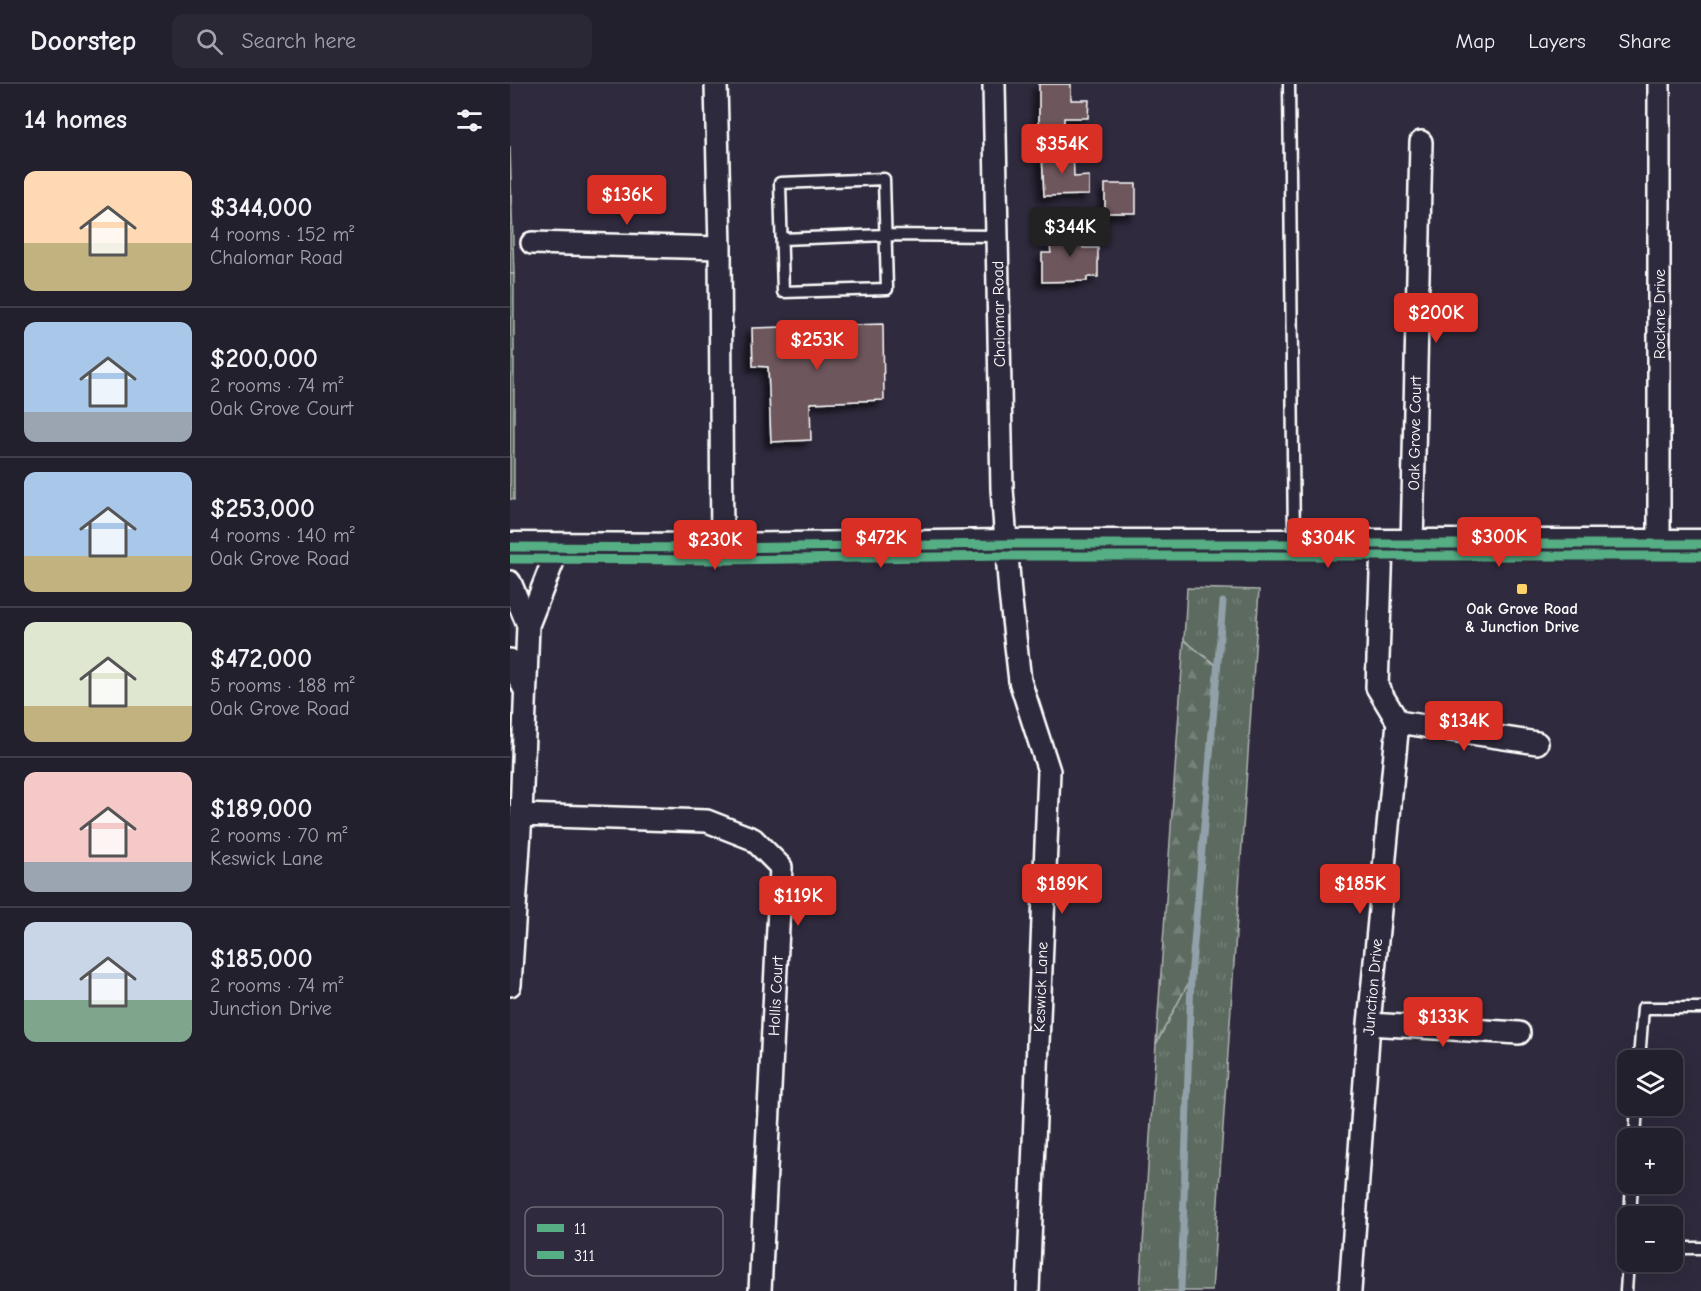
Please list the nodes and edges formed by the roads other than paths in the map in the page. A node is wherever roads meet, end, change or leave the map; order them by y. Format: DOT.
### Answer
graph roads {
  1 [pos="716,84"];
  2 [pos="994,84"];
  3 [pos="1289,84"];
  4 [pos="1659,84"];
  5 [pos="1421,142"];
  6 [pos="886,235"];
  7 [pos="996,236"];
  8 [pos="782,239"];
  9 [pos="532,243"];
  10 [pos="720,248"];
  11 [pos="1007,544"];
  12 [pos="1701,544"];
  13 [pos="1382,545"];
  14 [pos="1412,545"];
  15 [pos="1659,545"];
  16 [pos="559,546"];
  17 [pos="1294,546"];
  18 [pos="510,547"];
  19 [pos="722,548"];
  20 [pos="510,582"];
  21 [pos="528,625"];
  22 [pos="510,660"];
  23 [pos="524,688"];
  24 [pos="1398,722"];
  25 [pos="1537,743"];
  26 [pos="521,815"];
  27 [pos="510,985"];
  28 [pos="1701,1008"];
  29 [pos="1369,1024"];
  30 [pos="1520,1033"];
  31 [pos="1640,1050"];
  32 [pos="1683,1248"];
  33 [pos="1701,1248"];
  34 [pos="1627,1272"];
  35 [pos="760,1291"];
  36 [pos="1028,1291"];
  37 [pos="1350,1291"];
  38 [pos="1626,1291"];
  1 -- 10 [label="street"];
  2 -- 7 [label="street, Chalomar Road"];
  3 -- 17 [label="lane"];
  4 -- 15 [label="street, Rockne Drive"];
  5 -- 14 [label="street, Oak Grove Court"];
  6 -- 7 [label="lane"];
  6 -- 8 [label="lane"];
  6 -- 8 [label="lane"];
  6 -- 8 [label="lane"];
  7 -- 11 [label="street, Chalomar Road"];
  9 -- 10 [label="street"];
  10 -- 19 [label="street"];
  11 -- 17 [label="main road"];
  11 -- 19 [label="main road"];
  11 -- 36 [label="street, Keswick Lane"];
  12 -- 15 [label="main road"];
  13 -- 14 [label="main road"];
  13 -- 17 [label="main road"];
  13 -- 24 [label="street"];
  14 -- 15 [label="main road"];
  16 -- 18 [label="main road"];
  16 -- 19 [label="main road"];
  16 -- 21 [label="street"];
  20 -- 21 [label="street"];
  21 -- 23 [label="street"];
  22 -- 23 [label="street"];
  23 -- 26 [label="street"];
  24 -- 25 [label="street"];
  24 -- 29 [label="street, Junction Drive"];
  26 -- 27 [label="street"];
  26 -- 35 [label="street, Hollis Court"];
  28 -- 31 [label="lane"];
  29 -- 30 [label="street"];
  29 -- 37 [label="street, Junction Drive"];
  32 -- 33 [label="lane"];
  34 -- 38 [label="lane"];
}
